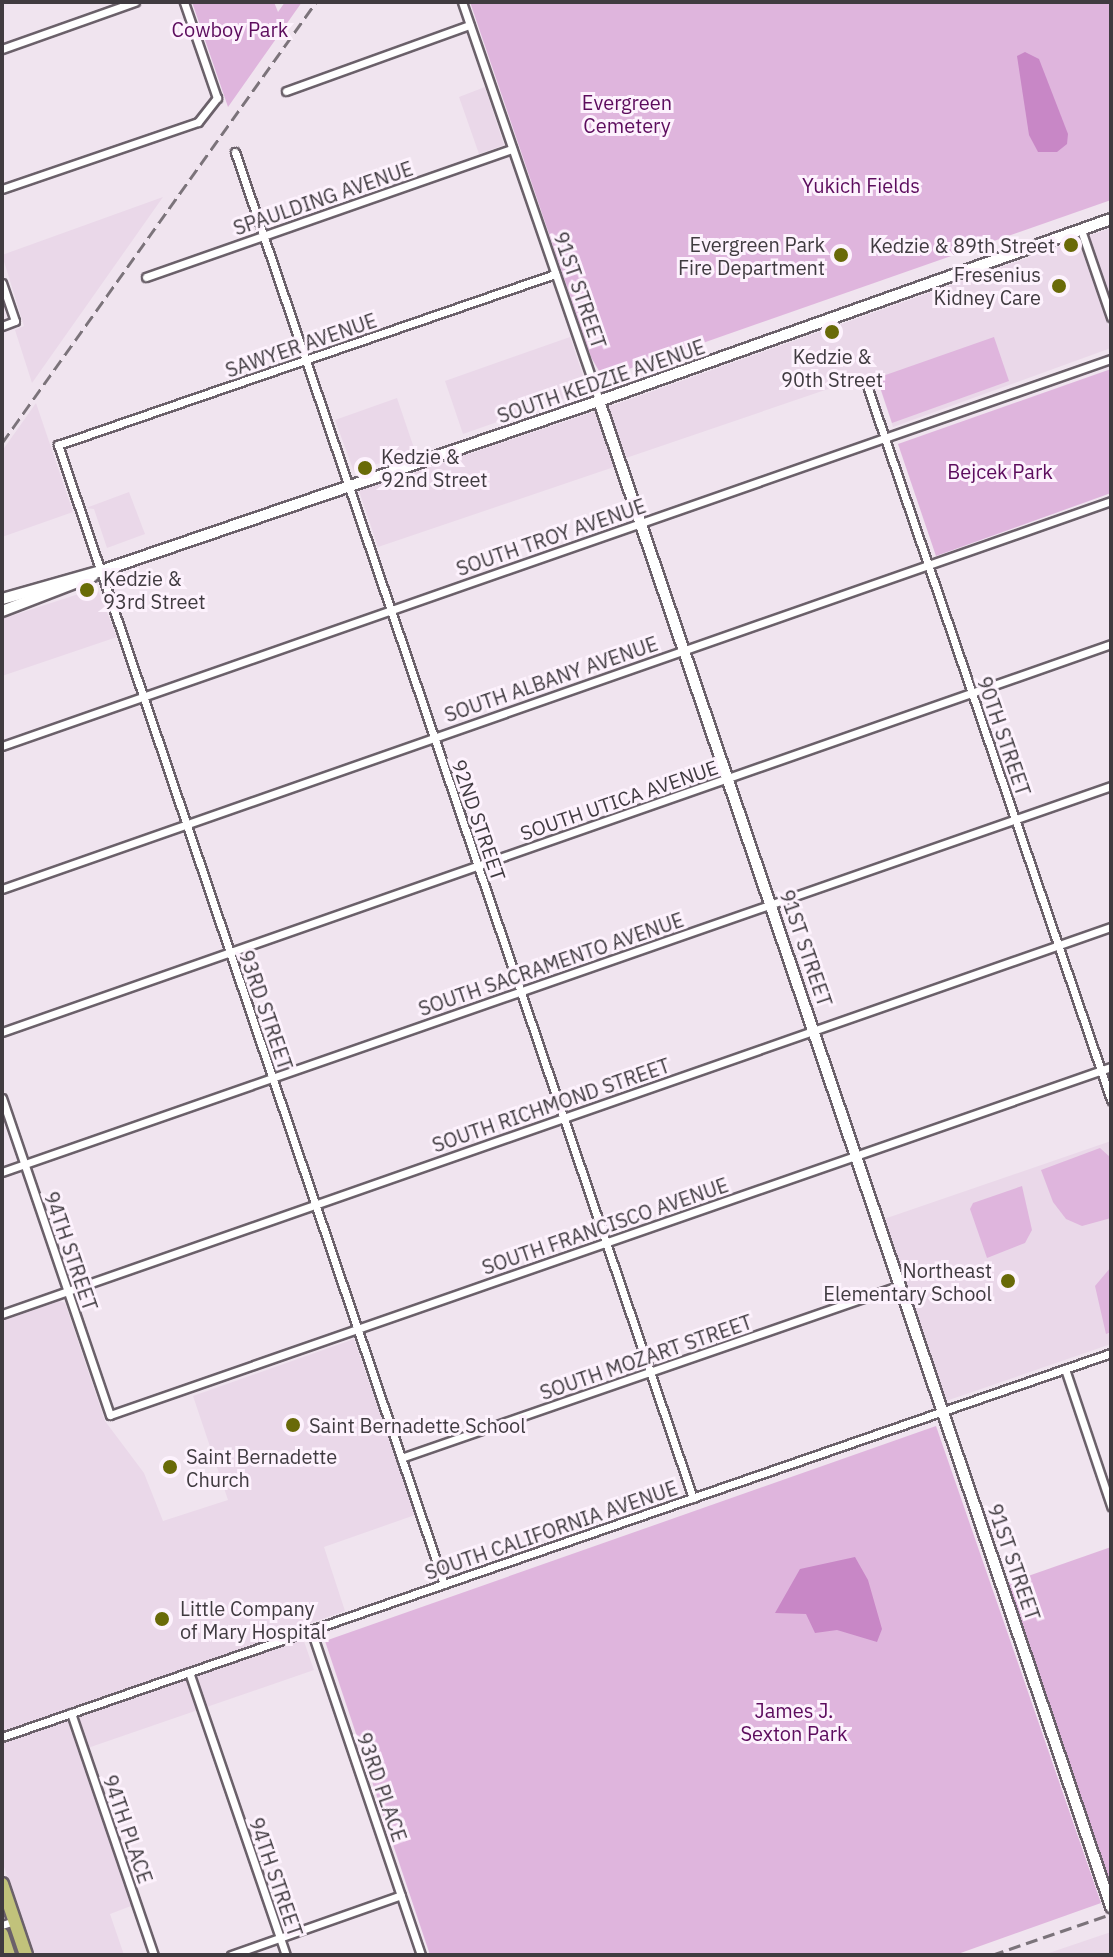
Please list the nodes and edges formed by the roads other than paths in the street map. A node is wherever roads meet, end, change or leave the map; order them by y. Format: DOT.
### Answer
graph roads {
  1 [pos="135,2"];
  2 [pos="184,2"];
  3 [pos="462,2"];
  4 [pos="469,25"];
  5 [pos="2,49"];
  6 [pos="286,91"];
  7 [pos="512,149"];
  8 [pos="235,152"];
  9 [pos="2,189"];
  10 [pos="1111,219"];
  11 [pos="1081,230"];
  12 [pos="263,236"];
  13 [pos="555,274"];
  14 [pos="146,277"];
  15 [pos="2,283"];
  16 [pos="1111,317"];
  17 [pos="2,326"];
  18 [pos="1111,359"];
  19 [pos="306,360"];
  20 [pos="866,383"];
  21 [pos="599,401"];
  22 [pos="885,438"];
  23 [pos="58,445"];
  24 [pos="349,486"];
  25 [pos="1111,501"];
  26 [pos="641,523"];
  27 [pos="928,564"];
  28 [pos="101,571"];
  29 [pos="2,599"];
  30 [pos="391,610"];
  31 [pos="2,611"];
  32 [pos="1111,644"];
  33 [pos="684,650"];
  34 [pos="972,693"];
  35 [pos="143,697"];
  36 [pos="434,737"];
  37 [pos="2,746"];
  38 [pos="728,779"];
  39 [pos="1111,786"];
  40 [pos="1015,819"];
  41 [pos="186,824"];
  42 [pos="478,866"];
  43 [pos="2,889"];
  44 [pos="771,904"];
  45 [pos="1111,927"];
  46 [pos="1058,945"];
  47 [pos="230,952"];
  48 [pos="521,991"];
  49 [pos="815,1030"];
  50 [pos="2,1032"];
  51 [pos="1111,1067"];
  52 [pos="1101,1071"];
  53 [pos="272,1078"];
  54 [pos="2,1098"];
  55 [pos="1111,1100"];
  56 [pos="564,1118"];
  57 [pos="858,1155"];
  58 [pos="24,1164"];
  59 [pos="2,1172"];
  60 [pos="315,1204"];
  61 [pos="606,1242"];
  62 [pos="901,1285"];
  63 [pos="68,1291"];
  64 [pos="2,1314"];
  65 [pos="357,1329"];
  66 [pos="1111,1353"];
  67 [pos="1065,1369"];
  68 [pos="651,1372"];
  69 [pos="944,1411"];
  70 [pos="110,1415"];
  71 [pos="401,1458"];
  72 [pos="693,1498"];
  73 [pos="1111,1506"];
  74 [pos="444,1584"];
  75 [pos="311,1630"];
  76 [pos="189,1672"];
  77 [pos="71,1713"];
  78 [pos="2,1737"];
  79 [pos="2,1884"];
  80 [pos="401,1895"];
  81 [pos="1109,1895"];
  82 [pos="1111,1907"];
  83 [pos="8,1923"];
  84 [pos="2,1934"];
  85 [pos="281,1938"];
  86 [pos="9,1955"];
  87 [pos="26,1955"];
  88 [pos="154,1955"];
  89 [pos="231,1955"];
  90 [pos="286,1955"];
  91 [pos="421,1955"];
  1 -- 5 [label="street"];
  2 -- 9 [label="street"];
  3 -- 4 [label="street, 91ST STREET"];
  4 -- 6 [label="street"];
  4 -- 7 [label="street, 91ST STREET"];
  7 -- 12 [label="street, SPAULDING AVENUE"];
  7 -- 13 [label="street, 91ST STREET"];
  8 -- 12 [label="street, 92ND STREET"];
  10 -- 11 [label="street, SOUTH KEDZIE AVENUE"];
  11 -- 16 [label="street"];
  11 -- 21 [label="street, SOUTH KEDZIE AVENUE"];
  12 -- 14 [label="street, SPAULDING AVENUE"];
  12 -- 19 [label="street, 92ND STREET"];
  13 -- 19 [label="street, SAWYER AVENUE"];
  13 -- 21 [label="street, 91ST STREET"];
  15 -- 17 [label="street"];
  18 -- 22 [label="street, SOUTH TROY AVENUE"];
  19 -- 23 [label="street, SAWYER AVENUE"];
  19 -- 24 [label="street, 92ND STREET"];
  20 -- 22 [label="street, 90TH STREET"];
  21 -- 24 [label="street, SOUTH KEDZIE AVENUE"];
  21 -- 26 [label="street, 91ST STREET"];
  22 -- 26 [label="street, SOUTH TROY AVENUE"];
  22 -- 27 [label="street, 90TH STREET"];
  23 -- 28 [label="street, 93RD STREET"];
  24 -- 28 [label="street, SOUTH KEDZIE AVENUE"];
  24 -- 30 [label="street, 92ND STREET"];
  25 -- 27 [label="street, SOUTH ALBANY AVENUE"];
  26 -- 30 [label="street, SOUTH TROY AVENUE"];
  26 -- 33 [label="street, 91ST STREET"];
  27 -- 33 [label="street, SOUTH ALBANY AVENUE"];
  27 -- 34 [label="street, 90TH STREET"];
  28 -- 29 [label="street, SOUTH KEDZIE AVENUE"];
  28 -- 31 [label="street, SOUTH KEDZIE AVENUE"];
  28 -- 35 [label="street, 93RD STREET"];
  30 -- 35 [label="street, SOUTH TROY AVENUE"];
  30 -- 36 [label="street, 92ND STREET"];
  32 -- 34 [label="street, SOUTH UTICA AVENUE"];
  33 -- 36 [label="street, SOUTH ALBANY AVENUE"];
  33 -- 38 [label="street, 91ST STREET"];
  34 -- 38 [label="street, SOUTH UTICA AVENUE"];
  34 -- 40 [label="street, 90TH STREET"];
  35 -- 37 [label="street, SOUTH TROY AVENUE"];
  35 -- 41 [label="street, 93RD STREET"];
  36 -- 41 [label="street, SOUTH ALBANY AVENUE"];
  36 -- 42 [label="street, 92ND STREET"];
  38 -- 42 [label="street, SOUTH UTICA AVENUE"];
  38 -- 44 [label="street, 91ST STREET"];
  39 -- 40 [label="street, SOUTH SACRAMENTO AVENUE"];
  40 -- 44 [label="street, SOUTH SACRAMENTO AVENUE"];
  40 -- 46 [label="street, 90TH STREET"];
  41 -- 43 [label="street, SOUTH ALBANY AVENUE"];
  41 -- 47 [label="street, 93RD STREET"];
  42 -- 47 [label="street, SOUTH UTICA AVENUE"];
  42 -- 48 [label="street, 92ND STREET"];
  44 -- 48 [label="street, SOUTH SACRAMENTO AVENUE"];
  44 -- 49 [label="street, 91ST STREET"];
  45 -- 46 [label="street, SOUTH RICHMOND STREET"];
  46 -- 49 [label="street, SOUTH RICHMOND STREET"];
  46 -- 52 [label="street, 90TH STREET"];
  47 -- 50 [label="street, SOUTH UTICA AVENUE"];
  47 -- 53 [label="street, 93RD STREET"];
  48 -- 53 [label="street, SOUTH SACRAMENTO AVENUE"];
  48 -- 56 [label="street, 92ND STREET"];
  49 -- 56 [label="street, SOUTH RICHMOND STREET"];
  49 -- 57 [label="street, 91ST STREET"];
  51 -- 52 [label="street, SOUTH FRANCISCO AVENUE"];
  52 -- 55 [label="street, 90TH STREET"];
  52 -- 57 [label="street, SOUTH FRANCISCO AVENUE"];
  53 -- 58 [label="street, SOUTH SACRAMENTO AVENUE"];
  53 -- 60 [label="street, 93RD STREET"];
  54 -- 58 [label="street, 94TH STREET"];
  56 -- 60 [label="street, SOUTH RICHMOND STREET"];
  56 -- 61 [label="street, 92ND STREET"];
  57 -- 61 [label="street, SOUTH FRANCISCO AVENUE"];
  57 -- 62 [label="street, 91ST STREET"];
  58 -- 59 [label="street, SOUTH SACRAMENTO AVENUE"];
  58 -- 63 [label="street, 94TH STREET"];
  60 -- 63 [label="street, SOUTH RICHMOND STREET"];
  60 -- 65 [label="street, 93RD STREET"];
  61 -- 65 [label="street, SOUTH FRANCISCO AVENUE"];
  61 -- 68 [label="street, 92ND STREET"];
  62 -- 68 [label="street, SOUTH MOZART STREET"];
  62 -- 69 [label="street, 91ST STREET"];
  63 -- 64 [label="street, SOUTH RICHMOND STREET"];
  63 -- 70 [label="street, 94TH STREET"];
  65 -- 70 [label="street, SOUTH FRANCISCO AVENUE"];
  65 -- 71 [label="street, 93RD STREET"];
  66 -- 67 [label="street, SOUTH CALIFORNIA AVENUE"];
  67 -- 69 [label="street, SOUTH CALIFORNIA AVENUE"];
  67 -- 73 [label="street"];
  68 -- 71 [label="street, SOUTH MOZART STREET"];
  68 -- 72 [label="street, 92ND STREET"];
  69 -- 72 [label="street, SOUTH CALIFORNIA AVENUE"];
  69 -- 81 [label="street, 91ST STREET"];
  71 -- 74 [label="street, 93RD STREET"];
  72 -- 74 [label="street, SOUTH CALIFORNIA AVENUE"];
  74 -- 75 [label="street, SOUTH CALIFORNIA AVENUE"];
  75 -- 76 [label="street, SOUTH CALIFORNIA AVENUE"];
  75 -- 80 [label="street, 93RD PLACE"];
  76 -- 77 [label="street, SOUTH CALIFORNIA AVENUE"];
  76 -- 85 [label="street, 94TH STREET"];
  77 -- 78 [label="street, SOUTH CALIFORNIA AVENUE"];
  77 -- 88 [label="street, 94TH PLACE"];
  79 -- 83 [label="main road"];
  80 -- 85 [label="street"];
  80 -- 91 [label="street, 93RD PLACE"];
  81 -- 82 [label="street, 91ST STREET"];
  83 -- 87 [label="main road"];
  84 -- 86 [label="main road"];
  85 -- 89 [label="street"];
  85 -- 90 [label="street, 94TH STREET"];
}
